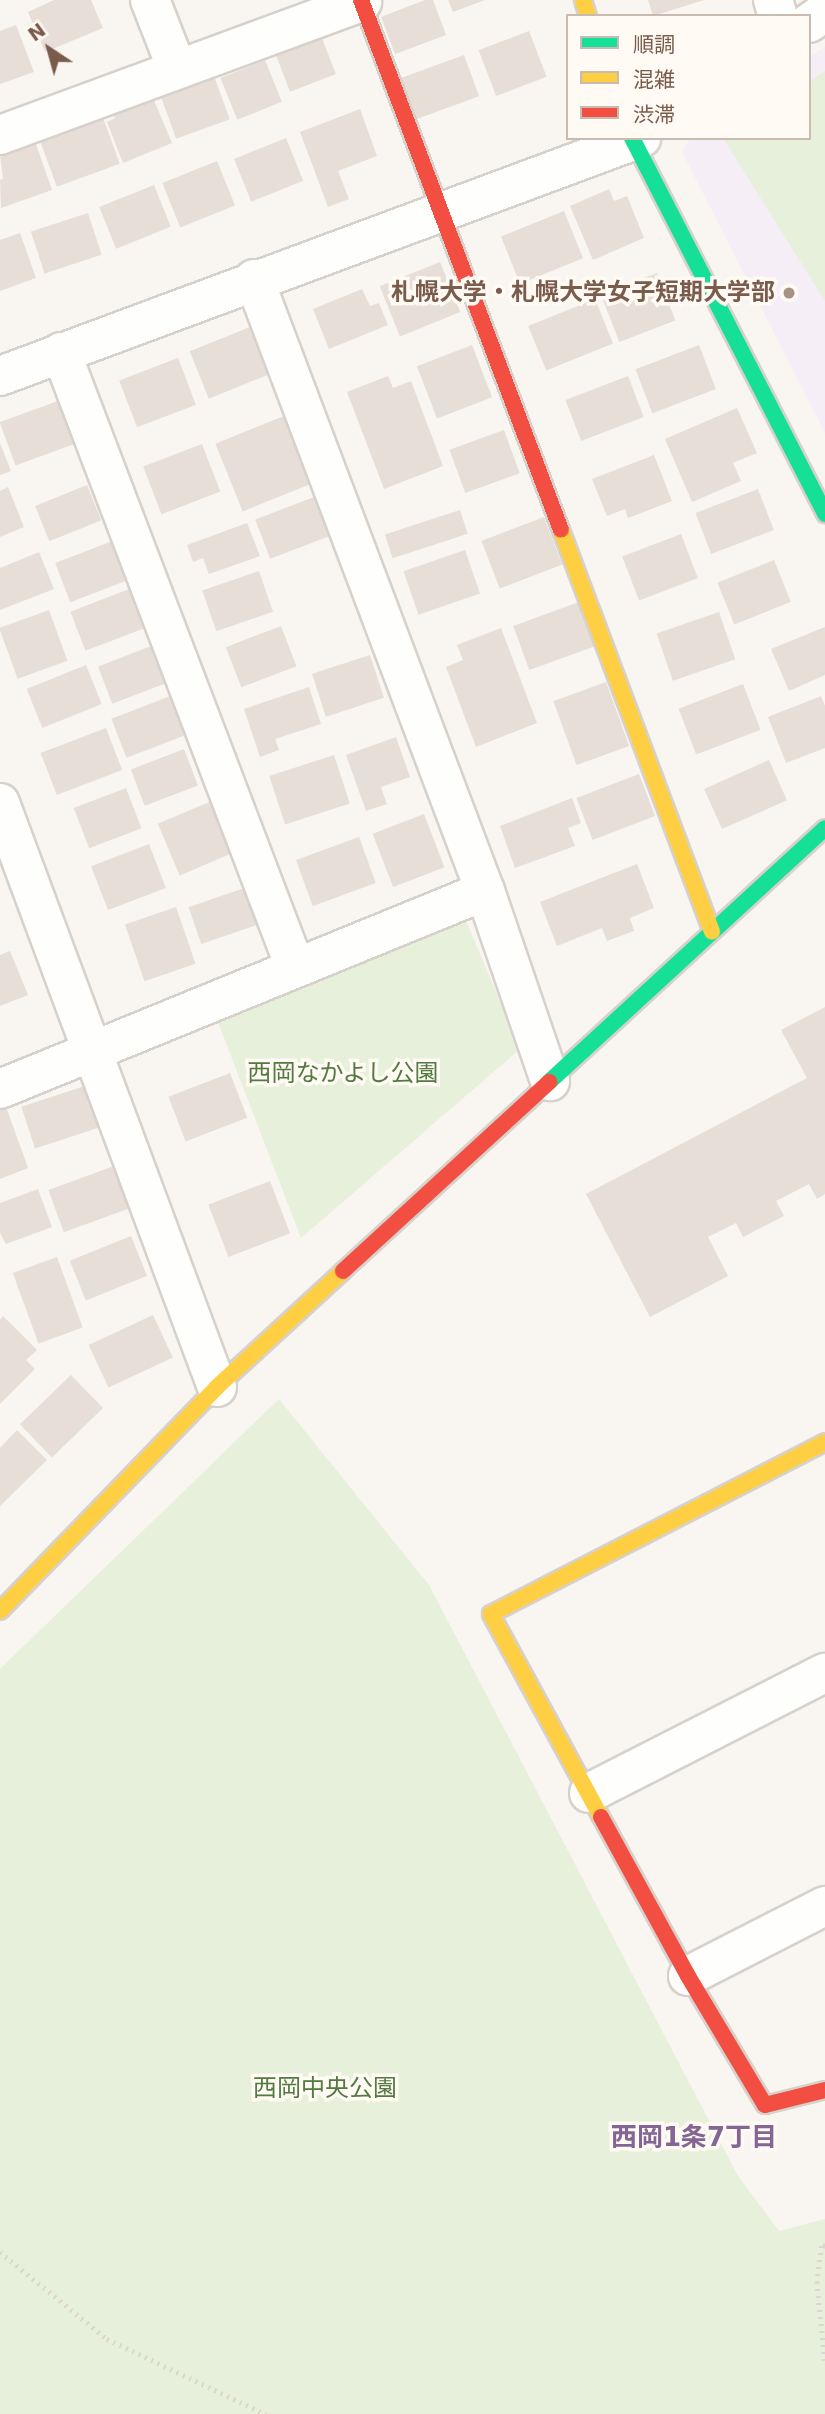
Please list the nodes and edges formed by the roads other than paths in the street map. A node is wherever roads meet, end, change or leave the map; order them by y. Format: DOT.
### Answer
graph roads {
  1 [pos="150,0"];
  2 [pos="361,1"];
  3 [pos="177,69"];
  4 [pos="0,135"];
  5 [pos="635,140"];
  6 [pos="441,215"];
  7 [pos="254,279"];
  8 [pos="61,352"];
  9 [pos="0,376"];
  10 [pos="825,514"];
  11 [pos="0,803"];
  12 [pos="825,828"];
  13 [pos="485,891"];
  14 [pos="712,932"];
  15 [pos="295,967"];
  16 [pos="94,1053"];
  17 [pos="550,1081"];
  18 [pos="0,1089"];
  19 [pos="217,1387"];
  20 [pos="825,1442"];
  21 [pos="0,1611"];
  22 [pos="825,1673"];
  23 [pos="589,1793"];
  24 [pos="825,1906"];
  25 [pos="688,1976"];
  26 [pos="825,2090"];
  1 -- 3 [label="street"];
  2 -- 3 [label="street"];
  2 -- 6 [label="street"];
  3 -- 4 [label="street"];
  5 -- 6 [label="street"];
  5 -- 10 [label="street"];
  6 -- 7 [label="street"];
  6 -- 14 [label="street"];
  7 -- 8 [label="street"];
  7 -- 13 [label="street"];
  8 -- 9 [label="street"];
  8 -- 15 [label="street"];
  11 -- 16 [label="street"];
  12 -- 14 [label="street"];
  13 -- 15 [label="street"];
  13 -- 17 [label="street"];
  14 -- 17 [label="street"];
  15 -- 16 [label="street"];
  16 -- 18 [label="street"];
  16 -- 19 [label="street"];
  17 -- 19 [label="street"];
  19 -- 21 [label="street"];
  20 -- 23 [label="street"];
  22 -- 23 [label="street"];
  23 -- 25 [label="street"];
  24 -- 25 [label="street"];
  25 -- 26 [label="street"];
}
